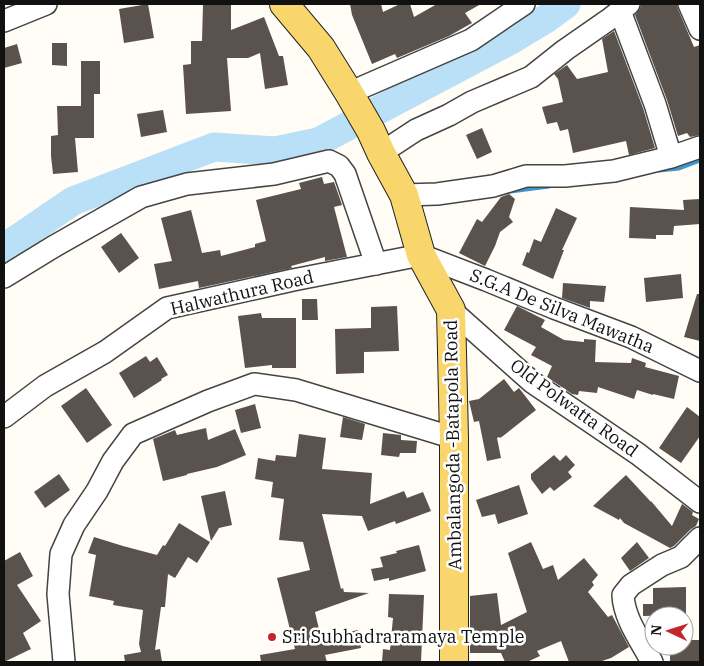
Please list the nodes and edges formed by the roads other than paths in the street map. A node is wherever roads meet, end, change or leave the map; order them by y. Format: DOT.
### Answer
graph roads {
  1 [pos="46,4"];
  2 [pos="284,4"];
  3 [pos="524,4"];
  4 [pos="689,4"];
  5 [pos="625,7"];
  6 [pos="4,21"];
  7 [pos="700,29"];
  8 [pos="351,96"];
  9 [pos="376,142"];
  10 [pos="700,147"];
  11 [pos="671,157"];
  12 [pos="404,195"];
  13 [pos="421,256"];
  14 [pos="376,264"];
  15 [pos="4,277"];
  16 [pos="451,310"];
  17 [pos="700,371"];
  18 [pos="4,417"];
  19 [pos="454,438"];
  20 [pos="700,502"];
  21 [pos="700,538"];
  22 [pos="64,662"];
  23 [pos="454,662"];
  24 [pos="652,662"];
  1 -- 6 [label="street"];
  2 -- 8 [label="main road, Ambalangoda -Batapola Road"];
  3 -- 8 [label="street"];
  4 -- 7 [label="street"];
  5 -- 9 [label="street"];
  5 -- 11 [label="street"];
  8 -- 9 [label="main road, Ambalangoda -Batapola Road"];
  9 -- 12 [label="main road, Ambalangoda -Batapola Road"];
  10 -- 11 [label="street"];
  11 -- 12 [label="street"];
  12 -- 13 [label="main road, Ambalangoda -Batapola Road"];
  13 -- 14 [label="street, Halwathura Road"];
  13 -- 16 [label="main road, Ambalangoda -Batapola Road"];
  13 -- 17 [label="street, S.G.A De Silva Mawatha"];
  14 -- 15 [label="street"];
  14 -- 18 [label="street, Halwathura Road"];
  16 -- 19 [label="main road, Ambalangoda -Batapola Road"];
  16 -- 20 [label="street, Old Polwatta Road"];
  19 -- 22 [label="street"];
  19 -- 23 [label="main road, Ambalangoda -Batapola Road"];
  21 -- 24 [label="street"];
}
